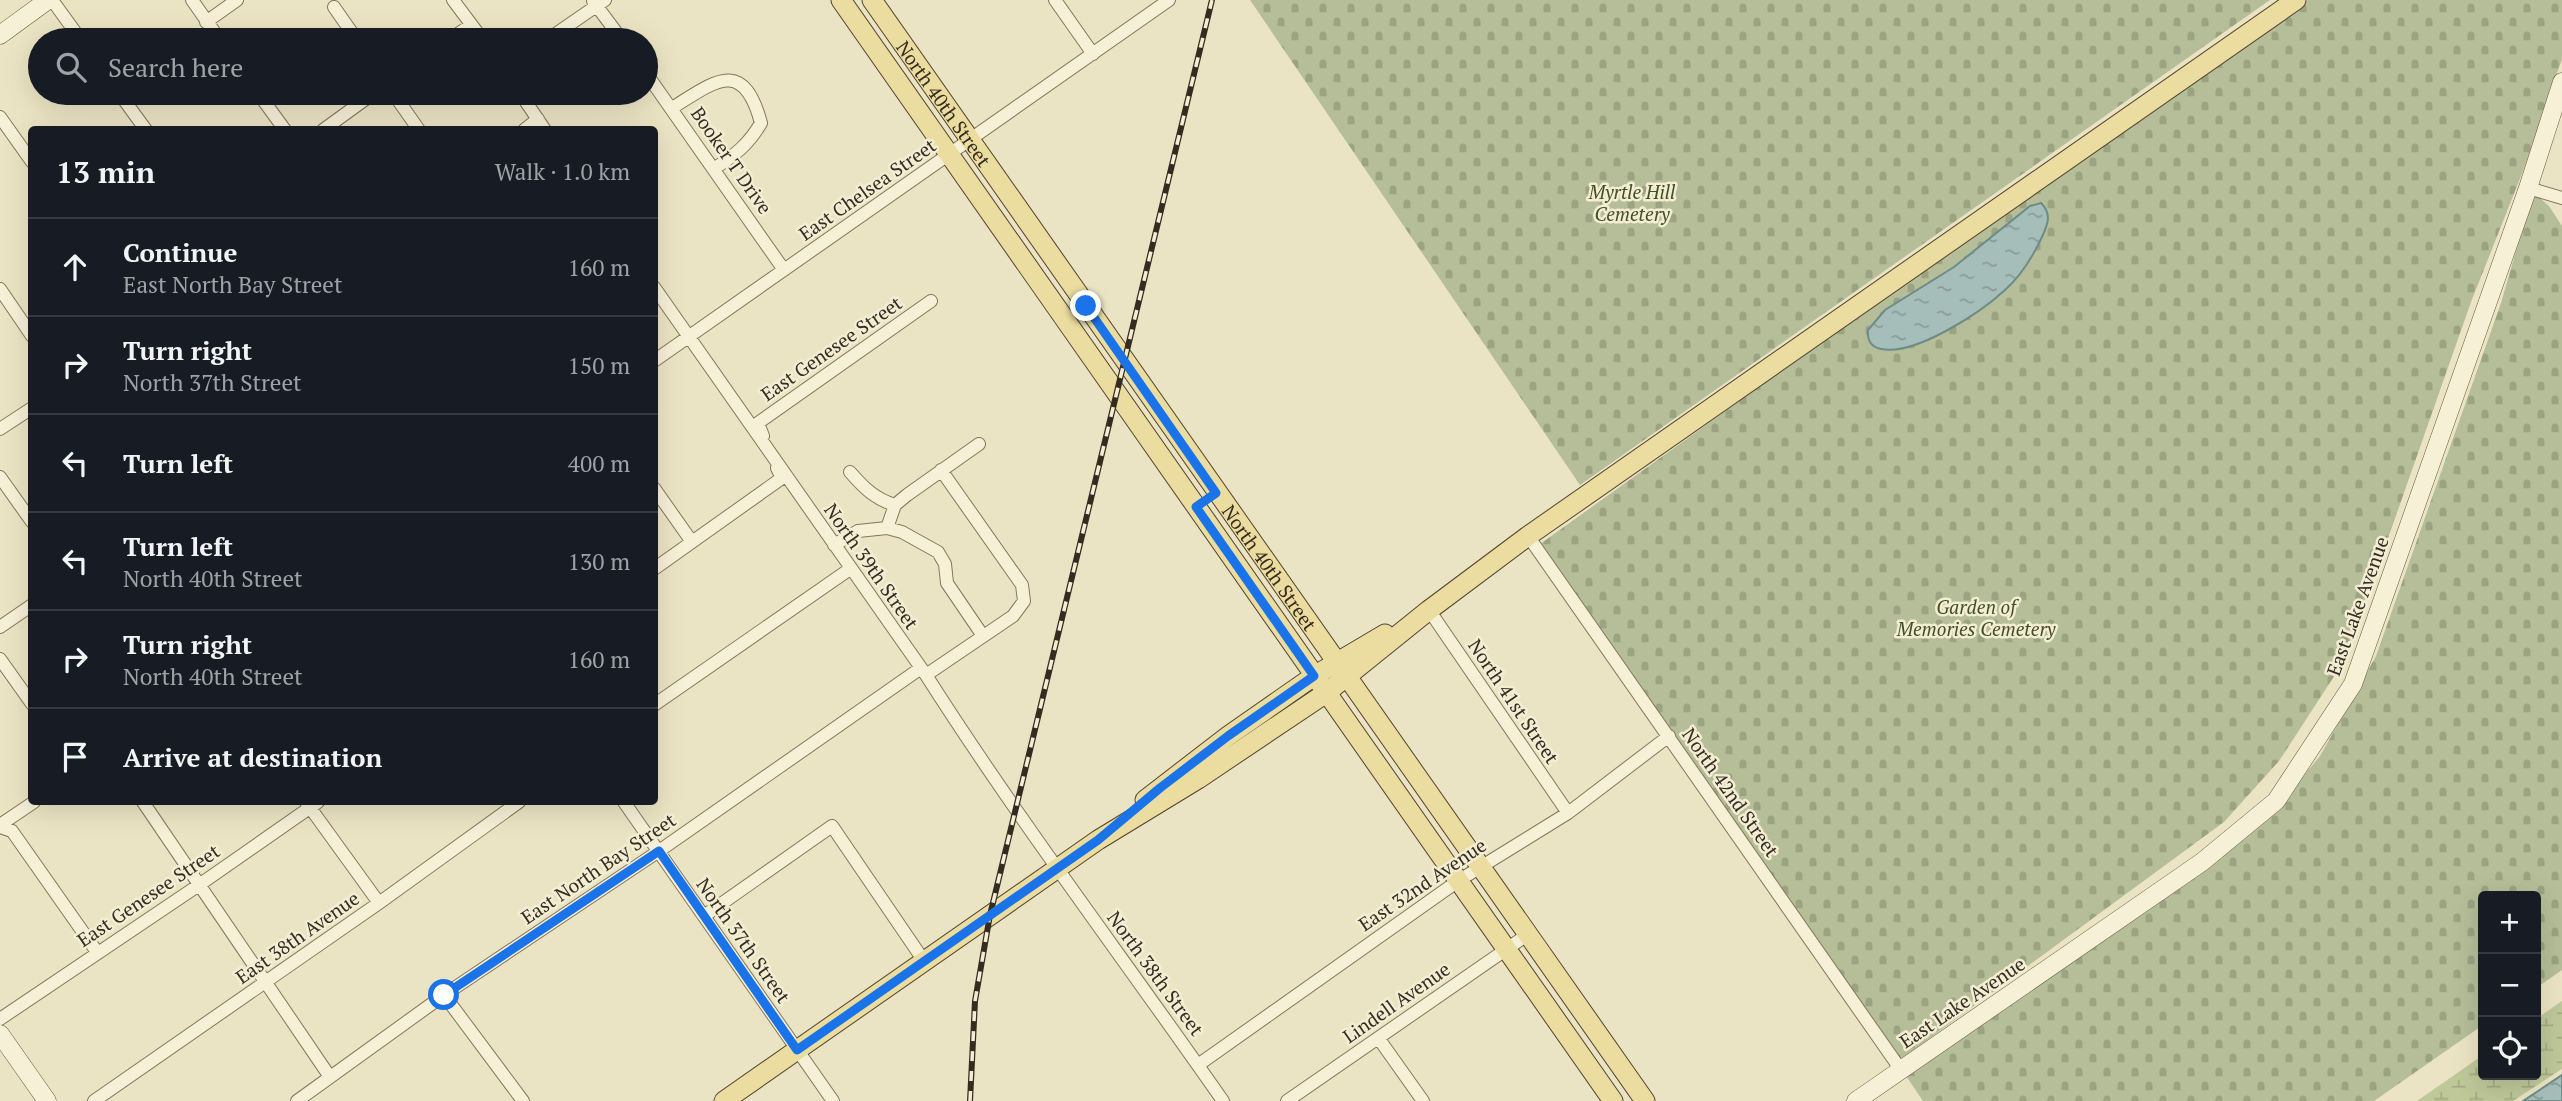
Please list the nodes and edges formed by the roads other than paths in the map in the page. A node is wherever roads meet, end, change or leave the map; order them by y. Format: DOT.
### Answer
graph roads {
  1 [pos="50,0"];
  2 [pos="192,0"];
  3 [pos="237,0"];
  4 [pos="453,0"];
  5 [pos="841,0"];
  6 [pos="1055,0"];
  7 [pos="1169,0"];
  8 [pos="2296,0"];
  9 [pos="872,1"];
  10 [pos="599,2"];
  11 [pos="334,7"];
  12 [pos="853,17"];
  13 [pos="206,22"];
  14 [pos="471,25"];
  15 [pos="72,28"];
  16 [pos="211,28"];
  17 [pos="348,28"];
  18 [pos="467,28"];
  19 [pos="473,28"];
  20 [pos="563,28"];
  21 [pos="615,28"];
  22 [pos="0,35"];
  23 [pos="1093,54"];
  24 [pos="2562,82"];
  25 [pos="658,89"];
  26 [pos="128,105"];
  27 [pos="267,105"];
  28 [pos="357,105"];
  29 [pos="401,105"];
  30 [pos="528,105"];
  31 [pos="672,108"];
  32 [pos="0,117"];
  33 [pos="541,124"];
  34 [pos="143,126"];
  35 [pos="282,126"];
  36 [pos="329,126"];
  37 [pos="416,126"];
  38 [pos="970,141"];
  39 [pos="950,155"];
  40 [pos="28,156"];
  41 [pos="715,168"];
  42 [pos="2528,188"];
  43 [pos="2562,198"];
  44 [pos="784,270"];
  45 [pos="0,289"];
  46 [pos="658,293"];
  47 [pos="931,301"];
  48 [pos="1086,306"];
  49 [pos="1065,321"];
  50 [pos="28,329"];
  51 [pos="689,337"];
  52 [pos="658,358"];
  53 [pos="28,411"];
  54 [pos="0,429"];
  55 [pos="979,444"];
  56 [pos="769,452"];
  57 [pos="941,470"];
  58 [pos="850,472"];
  59 [pos="0,477"];
  60 [pos="1216,493"];
  61 [pos="658,494"];
  62 [pos="895,505"];
  63 [pos="1196,507"];
  64 [pos="28,516"];
  65 [pos="887,528"];
  66 [pos="1528,536"];
  67 [pos="692,542"];
  68 [pos="834,545"];
  69 [pos="658,566"];
  70 [pos="850,569"];
  71 [pos="28,608"];
  72 [pos="1429,610"];
  73 [pos="0,627"];
  74 [pos="983,636"];
  75 [pos="0,659"];
  76 [pos="1341,671"];
  77 [pos="924,672"];
  78 [pos="1314,676"];
  79 [pos="1326,693"];
  80 [pos="28,698"];
  81 [pos="658,702"];
  82 [pos="1668,736"];
  83 [pos="30,805"];
  84 [pos="145,805"];
  85 [pos="308,805"];
  86 [pos="312,805"];
  87 [pos="515,805"];
  88 [pos="626,805"];
  89 [pos="1568,813"];
  90 [pos="0,826"];
  91 [pos="1098,840"];
  92 [pos="659,851"];
  93 [pos="1479,867"];
  94 [pos="1057,868"];
  95 [pos="1458,881"];
  96 [pos="199,885"];
  97 [pos="379,903"];
  98 [pos="704,916"];
  99 [pos="1527,935"];
  100 [pos="1507,949"];
  101 [pos="97,952"];
  102 [pos="924,961"];
  103 [pos="265,983"];
  104 [pos="444,995"];
  105 [pos="0,1019"];
  106 [pos="0,1034"];
  107 [pos="1378,1038"];
  108 [pos="797,1050"];
  109 [pos="1198,1065"];
  110 [pos="1620,1066"];
  111 [pos="1901,1070"];
  112 [pos="330,1077"];
  113 [pos="1599,1081"];
  114 [pos="46,1101"];
  115 [pos="94,1101"];
  116 [pos="297,1101"];
  117 [pos="523,1101"];
  118 [pos="724,1101"];
  119 [pos="833,1101"];
  120 [pos="1223,1101"];
  121 [pos="1287,1101"];
  122 [pos="1423,1101"];
  123 [pos="1614,1101"];
  124 [pos="1644,1101"];
  125 [pos="1856,1101"];
  1 -- 15 [label="street"];
  1 -- 22 [label="street"];
  2 -- 13 [label="street"];
  3 -- 13 [label="street"];
  4 -- 14 [label="street"];
  5 -- 12 [label="main road, North 40th Street"];
  6 -- 23 [label="street"];
  7 -- 23 [label="street, East Chelsea Street"];
  8 -- 66 [label="main road"];
  9 -- 12 [label="street"];
  9 -- 38 [label="main road, North 40th Street"];
  10 -- 20 [label="street"];
  10 -- 21 [label="street"];
  11 -- 17 [label="street"];
  12 -- 39 [label="main road, North 40th Street"];
  13 -- 16 [label="street"];
  14 -- 18 [label="street"];
  14 -- 19 [label="street"];
  23 -- 38 [label="street, East Chelsea Street"];
  24 -- 42 [label="street, East Lake Avenue"];
  25 -- 31 [label="street, Booker T Drive"];
  26 -- 34 [label="street"];
  27 -- 35 [label="street"];
  28 -- 36 [label="street"];
  29 -- 37 [label="street"];
  30 -- 33 [label="street"];
  31 -- 41 [label="street, Booker T Drive"];
  31 -- 41 [label="street"];
  32 -- 40 [label="street"];
  38 -- 39 [label="street, East Chelsea Street"];
  38 -- 48 [label="main road, North 40th Street"];
  39 -- 44 [label="street, East Chelsea Street"];
  39 -- 49 [label="main road, North 40th Street"];
  41 -- 44 [label="street, Booker T Drive"];
  42 -- 43 [label="street"];
  42 -- 111 [label="street, East Lake Avenue"];
  44 -- 51 [label="street, East Chelsea Street"];
  45 -- 50 [label="street"];
  46 -- 51 [label="street, North 39th Street"];
  47 -- 56 [label="street, East Genesee Street"];
  48 -- 49 [label="street"];
  48 -- 60 [label="main road, North 40th Street"];
  49 -- 63 [label="main road, North 40th Street"];
  51 -- 52 [label="street, East Chelsea Street"];
  51 -- 56 [label="street, North 39th Street"];
  53 -- 54 [label="street"];
  55 -- 57 [label="street"];
  56 -- 67 [label="street, East Genesee Street"];
  56 -- 68 [label="street, North 39th Street"];
  57 -- 62 [label="street"];
  57 -- 74 [label="street, East North Bay Street"];
  58 -- 62 [label="street"];
  59 -- 64 [label="street"];
  60 -- 63 [label="street"];
  60 -- 76 [label="main road, North 40th Street"];
  61 -- 67 [label="street"];
  62 -- 65 [label="street"];
  63 -- 78 [label="main road, North 40th Street"];
  65 -- 68 [label="street"];
  65 -- 74 [label="street"];
  66 -- 72 [label="main road"];
  66 -- 82 [label="street, North 42nd Street"];
  67 -- 69 [label="street, East Genesee Street"];
  68 -- 70 [label="street, North 39th Street"];
  70 -- 77 [label="street, North 39th Street"];
  70 -- 81 [label="street"];
  71 -- 73 [label="street"];
  72 -- 76 [label="main road"];
  72 -- 89 [label="street, North 41st Street"];
  74 -- 77 [label="street, East North Bay Street"];
  75 -- 80 [label="street"];
  76 -- 78 [label="main road"];
  76 -- 79 [label="main road"];
  76 -- 93 [label="main road, North 40th Street"];
  77 -- 92 [label="street, East North Bay Street"];
  77 -- 94 [label="street, North 39th Street"];
  78 -- 79 [label="main road, North 40th Street"];
  78 -- 91 [label="main road"];
  79 -- 91 [label="main road"];
  79 -- 95 [label="main road, North 40th Street"];
  82 -- 89 [label="street, East 32nd Avenue"];
  82 -- 111 [label="street, North 42nd Street"];
  83 -- 90 [label="street"];
  84 -- 96 [label="street"];
  85 -- 96 [label="street, East Genesee Street"];
  86 -- 97 [label="street"];
  87 -- 97 [label="street, East 38th Avenue"];
  88 -- 92 [label="street, North 37th Street"];
  89 -- 93 [label="street, East 32nd Avenue"];
  90 -- 101 [label="street"];
  91 -- 94 [label="main road"];
  92 -- 98 [label="street, North 37th Street"];
  92 -- 104 [label="street, East North Bay Street"];
  93 -- 95 [label="street, East 32nd Avenue"];
  93 -- 99 [label="main road, North 40th Street"];
  94 -- 102 [label="main road"];
  94 -- 109 [label="street, North 38th Street"];
  95 -- 100 [label="main road, North 40th Street"];
  95 -- 109 [label="street, East 32nd Avenue"];
  96 -- 101 [label="street, East Genesee Street"];
  96 -- 103 [label="street"];
  97 -- 103 [label="street, East 38th Avenue"];
  98 -- 102 [label="street"];
  98 -- 108 [label="street, North 37th Street"];
  99 -- 100 [label="street, Lindell Avenue"];
  99 -- 110 [label="main road, North 40th Street"];
  100 -- 107 [label="street, Lindell Avenue"];
  100 -- 113 [label="main road, North 40th Street"];
  101 -- 105 [label="street, East Genesee Street"];
  102 -- 108 [label="main road"];
  103 -- 112 [label="street"];
  103 -- 115 [label="street, East 38th Avenue"];
  104 -- 112 [label="street, East North Bay Street"];
  104 -- 117 [label="street"];
  106 -- 114 [label="street"];
  107 -- 121 [label="street, Lindell Avenue"];
  107 -- 122 [label="street"];
  108 -- 118 [label="main road"];
  108 -- 119 [label="street, North 37th Street"];
  109 -- 120 [label="street, North 38th Street"];
  110 -- 113 [label="street"];
  110 -- 124 [label="main road, North 40th Street"];
  111 -- 125 [label="street, East Lake Avenue"];
  112 -- 116 [label="street, East North Bay Street"];
  113 -- 123 [label="main road, North 40th Street"];
}
